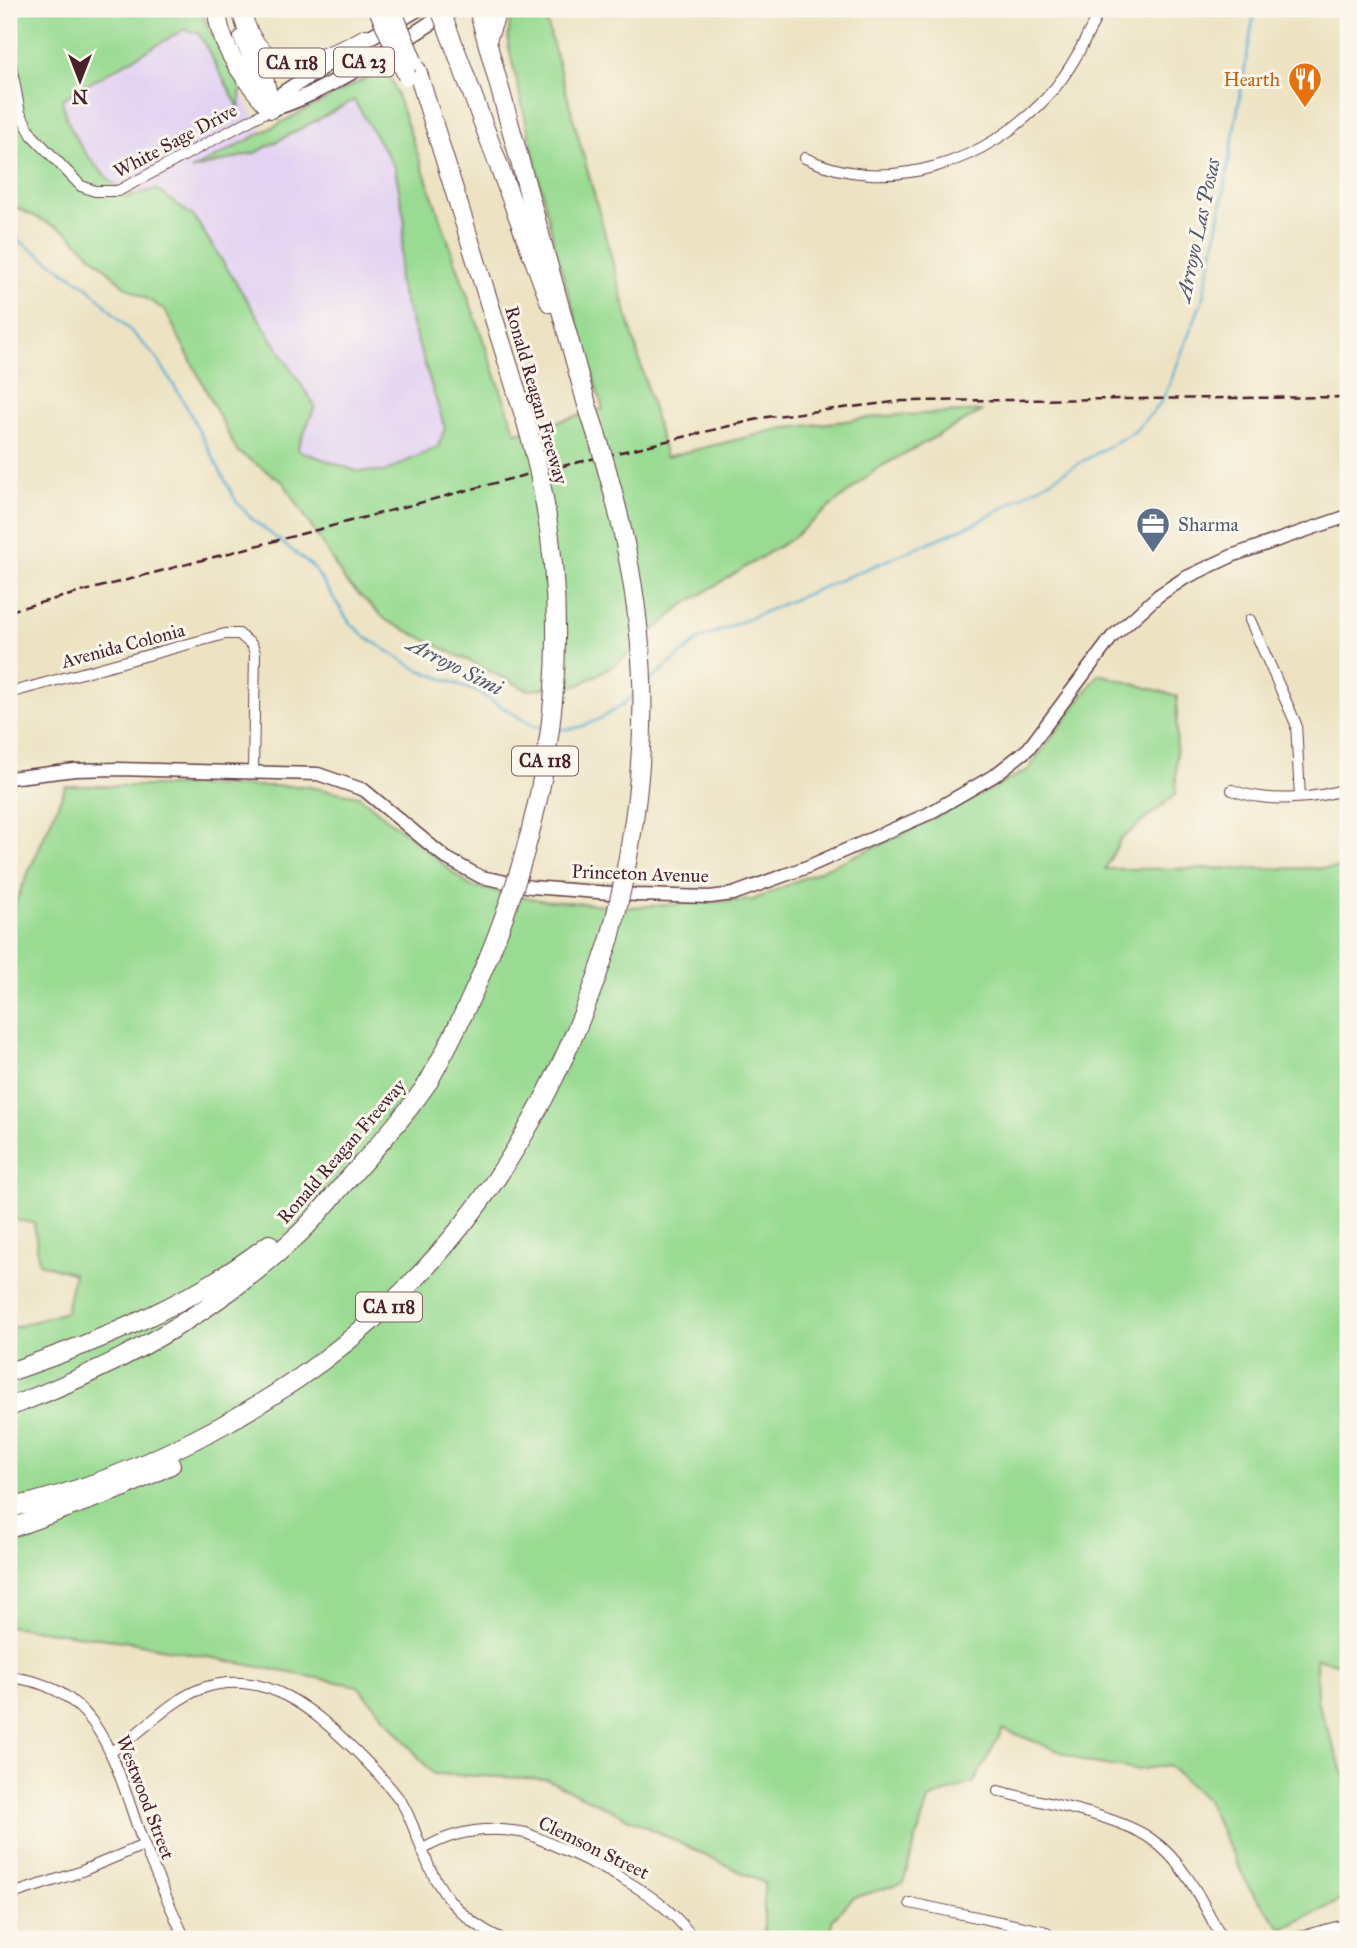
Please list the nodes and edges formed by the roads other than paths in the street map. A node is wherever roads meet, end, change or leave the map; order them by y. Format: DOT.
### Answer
graph roads {
  1 [pos="217,9"];
  2 [pos="241,9"];
  3 [pos="377,9"];
  4 [pos="392,9"];
  5 [pos="418,9"];
  6 [pos="440,9"];
  7 [pos="453,9"];
  8 [pos="478,9"];
  9 [pos="498,9"];
  10 [pos="1100,9"];
  11 [pos="366,38"];
  12 [pos="487,40"];
  13 [pos="9,54"];
  14 [pos="412,73"];
  15 [pos="271,109"];
  16 [pos="805,158"];
  17 [pos="587,405"];
  18 [pos="1348,516"];
  19 [pos="1250,620"];
  20 [pos="9,693"];
  21 [pos="253,772"];
  22 [pos="9,778"];
  23 [pos="1348,788"];
  24 [pos="1232,790"];
  25 [pos="1300,797"];
  26 [pos="323,1206"];
  27 [pos="314,1370"];
  28 [pos="9,1372"];
  29 [pos="9,1407"];
  30 [pos="9,1508"];
  31 [pos="9,1529"];
  32 [pos="9,1677"];
  33 [pos="112,1751"];
  34 [pos="998,1791"];
  35 [pos="144,1844"];
  36 [pos="422,1850"];
  37 [pos="9,1895"];
  38 [pos="910,1903"];
  39 [pos="1348,1924"];
  40 [pos="1327,1927"];
  41 [pos="183,1939"];
  42 [pos="502,1939"];
  43 [pos="693,1939"];
  44 [pos="1056,1939"];
  45 [pos="1222,1939"];
  46 [pos="1290,1939"];
  47 [pos="1329,1939"];
  1 -- 15 [label="highway"];
  2 -- 11 [label="highway, CA 118"];
  2 -- 15 [label="highway"];
  3 -- 14 [label="highway, CA 118, bridge"];
  4 -- 14 [label="highway, bridge"];
  5 -- 11 [label="main road, CA 118"];
  6 -- 17 [label="highway, bridge"];
  7 -- 15 [label="main road, CA 23"];
  8 -- 12 [label="highway"];
  9 -- 12 [label="highway"];
  10 -- 16 [label="street"];
  11 -- 15 [label="main road"];
  12 -- 17 [label="highway, CA 118"];
  13 -- 15 [label="street, White Sage Drive"];
  14 -- 26 [label="highway, Ronald Reagan Freeway / CA 118, bridge"];
  17 -- 27 [label="highway, CA 118, bridge"];
  18 -- 21 [label="street, Princeton Avenue"];
  19 -- 25 [label="street"];
  20 -- 21 [label="street, Avenida Colonia"];
  21 -- 22 [label="street, Princeton Avenue"];
  23 -- 25 [label="street"];
  24 -- 25 [label="street"];
  26 -- 28 [label="highway"];
  26 -- 29 [label="highway, Ronald Reagan Freeway / CA 118"];
  27 -- 30 [label="highway, CA 118"];
  27 -- 31 [label="highway"];
  32 -- 33 [label="street, Westwood Street"];
  33 -- 35 [label="street, Westwood Street"];
  33 -- 36 [label="street"];
  34 -- 45 [label="street"];
  35 -- 37 [label="street"];
  35 -- 41 [label="street, Westwood Street"];
  36 -- 42 [label="street"];
  36 -- 43 [label="street, Clemson Street"];
  38 -- 44 [label="street"];
  39 -- 40 [label="street"];
  40 -- 46 [label="street"];
  40 -- 47 [label="street"];
}
